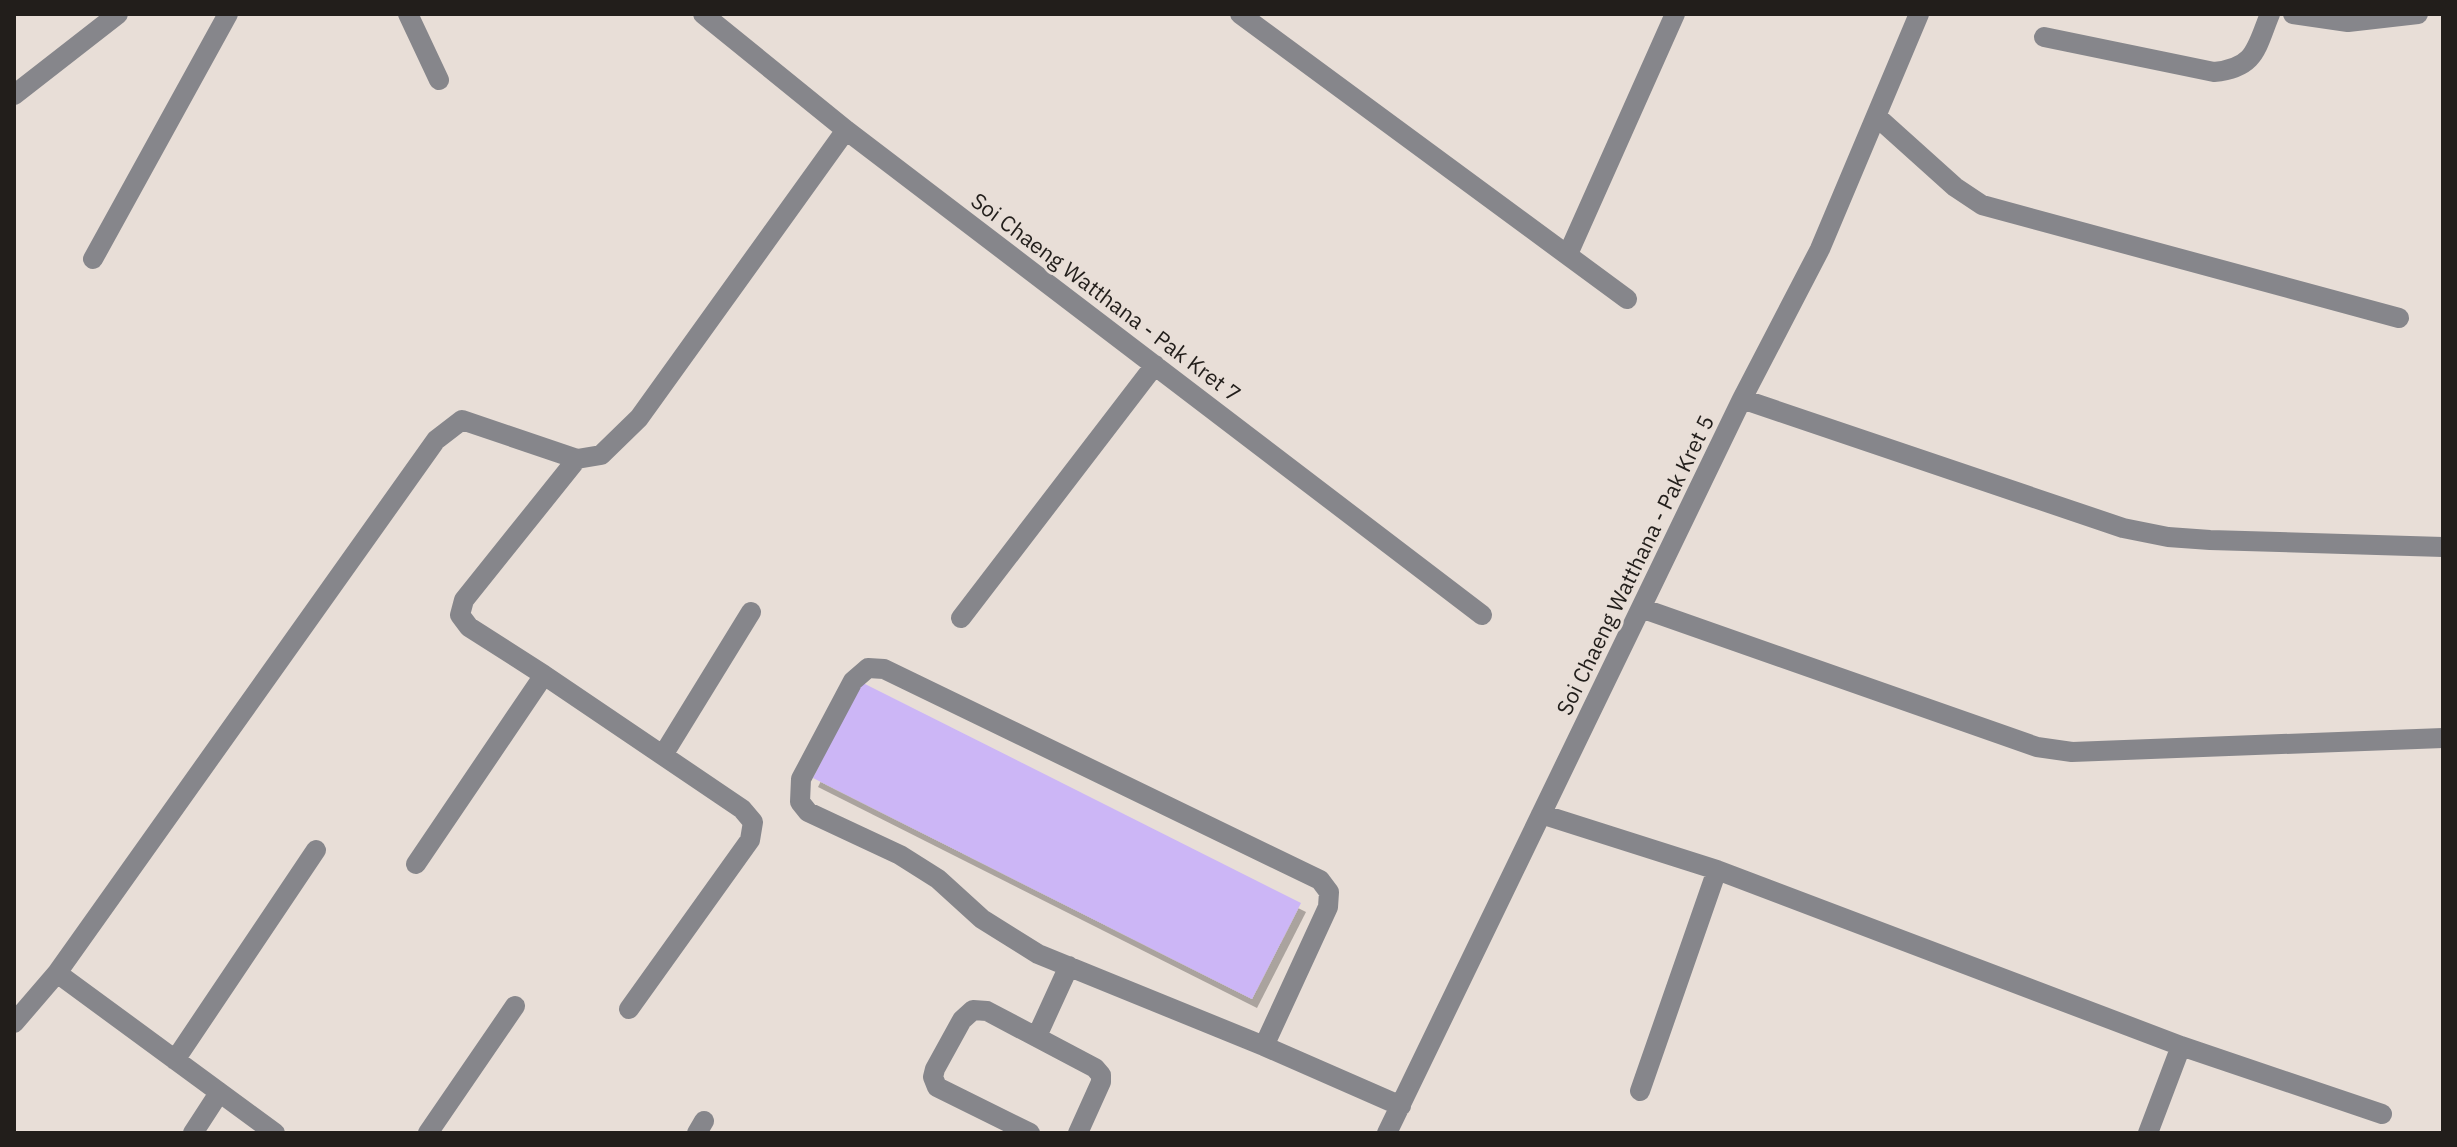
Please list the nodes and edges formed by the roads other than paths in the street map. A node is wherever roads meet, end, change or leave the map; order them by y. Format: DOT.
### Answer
graph roads {
  1 [pos="118,14"];
  2 [pos="228,14"];
  3 [pos="408,14"];
  4 [pos="703,14"];
  5 [pos="1240,14"];
  6 [pos="1919,14"];
  7 [pos="2270,14"];
  8 [pos="2293,14"];
  9 [pos="2418,14"];
  10 [pos="1673,15"];
  11 [pos="2044,37"];
  12 [pos="439,80"];
  13 [pos="14,95"];
  14 [pos="1876,116"];
  15 [pos="846,130"];
  16 [pos="1568,254"];
  17 [pos="93,259"];
  18 [pos="1627,299"];
  19 [pos="2399,318"];
  20 [pos="1155,365"];
  21 [pos="1742,399"];
  22 [pos="577,459"];
  23 [pos="2443,547"];
  24 [pos="1641,608"];
  25 [pos="751,612"];
  26 [pos="1482,615"];
  27 [pos="961,618"];
  28 [pos="544,675"];
  29 [pos="2443,738"];
  30 [pos="663,755"];
  31 [pos="1541,814"];
  32 [pos="316,850"];
  33 [pos="416,864"];
  34 [pos="1717,870"];
  35 [pos="1069,966"];
  36 [pos="57,973"];
  37 [pos="515,1006"];
  38 [pos="629,1009"];
  39 [pos="14,1023"];
  40 [pos="1037,1036"];
  41 [pos="1264,1046"];
  42 [pos="2181,1046"];
  43 [pos="175,1060"];
  44 [pos="1640,1091"];
  45 [pos="219,1093"];
  46 [pos="1401,1106"];
  47 [pos="2382,1114"];
  48 [pos="193,1133"];
  49 [pos="275,1133"];
  50 [pos="428,1133"];
  51 [pos="1030,1133"];
  52 [pos="1078,1133"];
  53 [pos="1387,1133"];
  54 [pos="2148,1133"];
  1 -- 13 [label="street"];
  2 -- 17 [label="street"];
  3 -- 12 [label="street"];
  4 -- 15 [label="street, Soi Chaeng Watthana - Pak Kret 7"];
  5 -- 16 [label="street"];
  6 -- 14 [label="street, Soi Chaeng Watthana - Pak Kret 5"];
  7 -- 11 [label="street"];
  8 -- 9 [label="street"];
  10 -- 16 [label="street"];
  14 -- 19 [label="street"];
  14 -- 21 [label="street, Soi Chaeng Watthana - Pak Kret 5"];
  15 -- 20 [label="street, Soi Chaeng Watthana - Pak Kret 7"];
  15 -- 22 [label="street"];
  16 -- 18 [label="street"];
  20 -- 26 [label="street, Soi Chaeng Watthana - Pak Kret 7"];
  20 -- 27 [label="street"];
  21 -- 23 [label="street"];
  21 -- 24 [label="street, Soi Chaeng Watthana - Pak Kret 5"];
  22 -- 28 [label="street"];
  22 -- 36 [label="street"];
  24 -- 29 [label="street"];
  24 -- 31 [label="street, Soi Chaeng Watthana - Pak Kret 5"];
  25 -- 30 [label="street"];
  28 -- 30 [label="street"];
  28 -- 33 [label="street"];
  30 -- 38 [label="street"];
  31 -- 34 [label="street"];
  31 -- 46 [label="street, Soi Chaeng Watthana - Pak Kret 5"];
  32 -- 43 [label="street"];
  34 -- 42 [label="street"];
  34 -- 44 [label="street"];
  35 -- 40 [label="street"];
  35 -- 41 [label="street"];
  35 -- 41 [label="street"];
  36 -- 39 [label="street"];
  36 -- 43 [label="street"];
  37 -- 50 [label="street"];
  40 -- 51 [label="street"];
  40 -- 52 [label="street"];
  41 -- 46 [label="street"];
  42 -- 47 [label="street"];
  42 -- 54 [label="street"];
  43 -- 45 [label="street"];
  45 -- 48 [label="street"];
  45 -- 49 [label="street"];
  46 -- 53 [label="street, Soi Chaeng Watthana - Pak Kret 5"];
}
